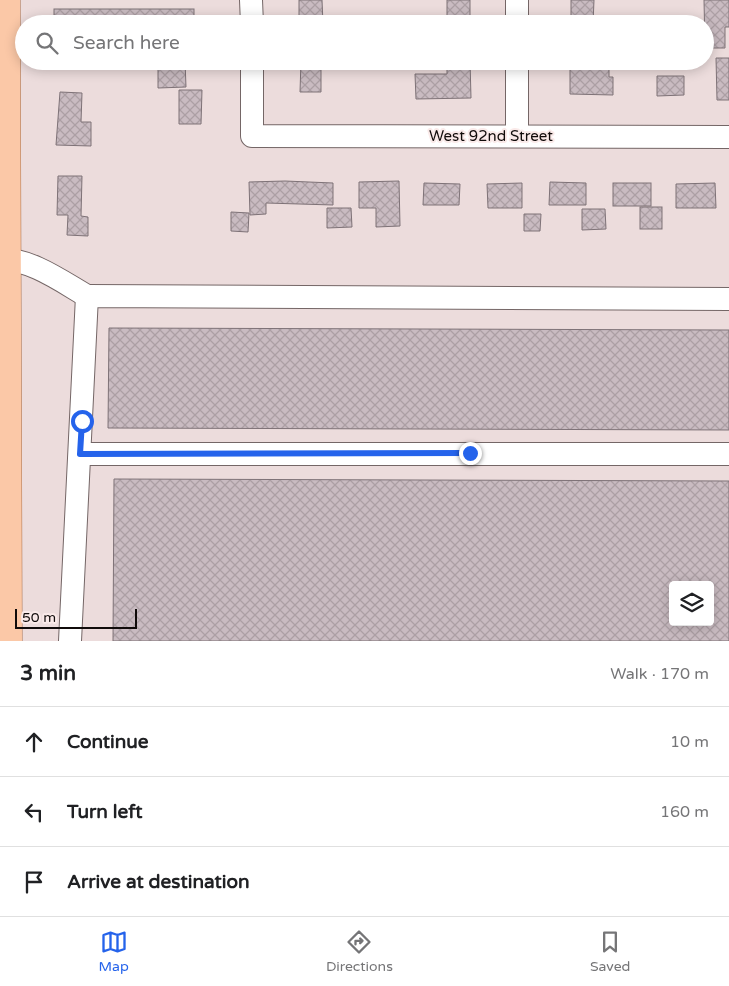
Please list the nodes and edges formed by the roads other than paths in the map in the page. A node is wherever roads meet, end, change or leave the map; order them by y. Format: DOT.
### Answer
graph roads {
  1 [pos="6,0"];
  2 [pos="251,0"];
  3 [pos="517,0"];
  4 [pos="252,15"];
  5 [pos="517,15"];
  6 [pos="252,70"];
  7 [pos="517,70"];
  8 [pos="517,136"];
  9 [pos="729,137"];
  10 [pos="4,259"];
  11 [pos="87,296"];
  12 [pos="729,299"];
  13 [pos="80,454"];
  14 [pos="729,454"];
  15 [pos="8,641"];
  16 [pos="70,641"];
  1 -- 10 [label="main road"];
  2 -- 4 [label="street"];
  3 -- 5 [label="street"];
  6 -- 8 [label="street, West 92nd Street"];
  7 -- 8 [label="street"];
  8 -- 9 [label="street, West 92nd Street"];
  10 -- 11 [label="street"];
  10 -- 15 [label="main road"];
  11 -- 12 [label="street"];
  11 -- 13 [label="street"];
  13 -- 14 [label="street"];
  13 -- 16 [label="street"];
}
